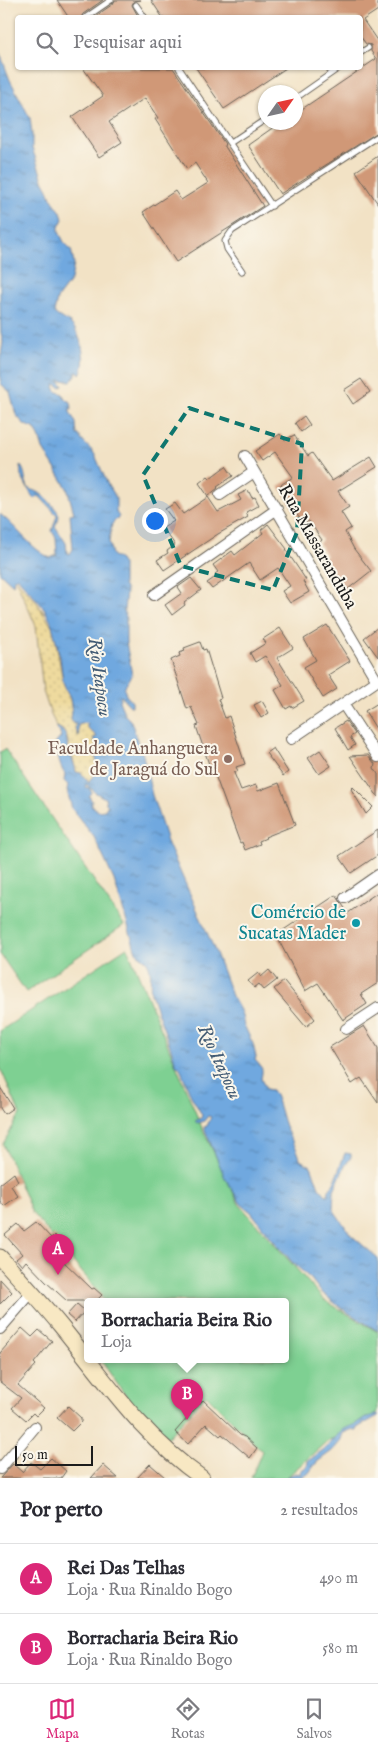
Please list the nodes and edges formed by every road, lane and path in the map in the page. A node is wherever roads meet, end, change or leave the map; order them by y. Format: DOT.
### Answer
graph roads {
  1 [pos="111,0"];
  2 [pos="136,5"];
  3 [pos="89,15"];
  4 [pos="143,15"];
  5 [pos="368,48"];
  6 [pos="363,51"];
  7 [pos="180,70"];
  8 [pos="336,70"];
  9 [pos="303,93"];
  10 [pos="258,125"];
  11 [pos="378,136"];
  12 [pos="230,144"];
  13 [pos="272,206"];
  14 [pos="242,271"];
  15 [pos="245,456"];
  16 [pos="254,472"];
  17 [pos="220,495"];
  18 [pos="276,510"];
  19 [pos="154,595"];
  20 [pos="377,680"];
  21 [pos="343,704"];
  22 [pos="291,739"];
  23 [pos="378,757"];
  24 [pos="378,876"];
  25 [pos="344,898"];
  26 [pos="378,1008"];
  27 [pos="346,1029"];
  28 [pos="0,1257"];
  29 [pos="32,1292"];
  30 [pos="0,1329"];
  31 [pos="84,1356"];
  32 [pos="90,1363"];
  33 [pos="35,1427"];
  34 [pos="0,1469"];
  35 [pos="202,1478"];
  1 -- 3 [label="lane"];
  2 -- 4 [label="lane"];
  5 -- 6 [label="lane"];
  7 -- 12 [label="lane"];
  8 -- 9 [label="lane"];
  10 -- 12 [label="lane"];
  11 -- 13 [label="lane"];
  12 -- 13 [label="lane"];
  13 -- 14 [label="lane"];
  15 -- 16 [label="street, Rua Massaranduba"];
  16 -- 17 [label="street"];
  16 -- 18 [label="street, Rua Massaranduba"];
  18 -- 19 [label="street"];
  18 -- 20 [label="street, Rua Massaranduba"];
  20 -- 21 [label="street"];
  21 -- 22 [label="street"];
  21 -- 23 [label="street"];
  24 -- 25 [label="street"];
  26 -- 27 [label="street"];
  28 -- 29 [label="main road"];
  29 -- 30 [label="street"];
  29 -- 31 [label="main road"];
  32 -- 35 [label="main road"];
  33 -- 34 [label="street"];
}
